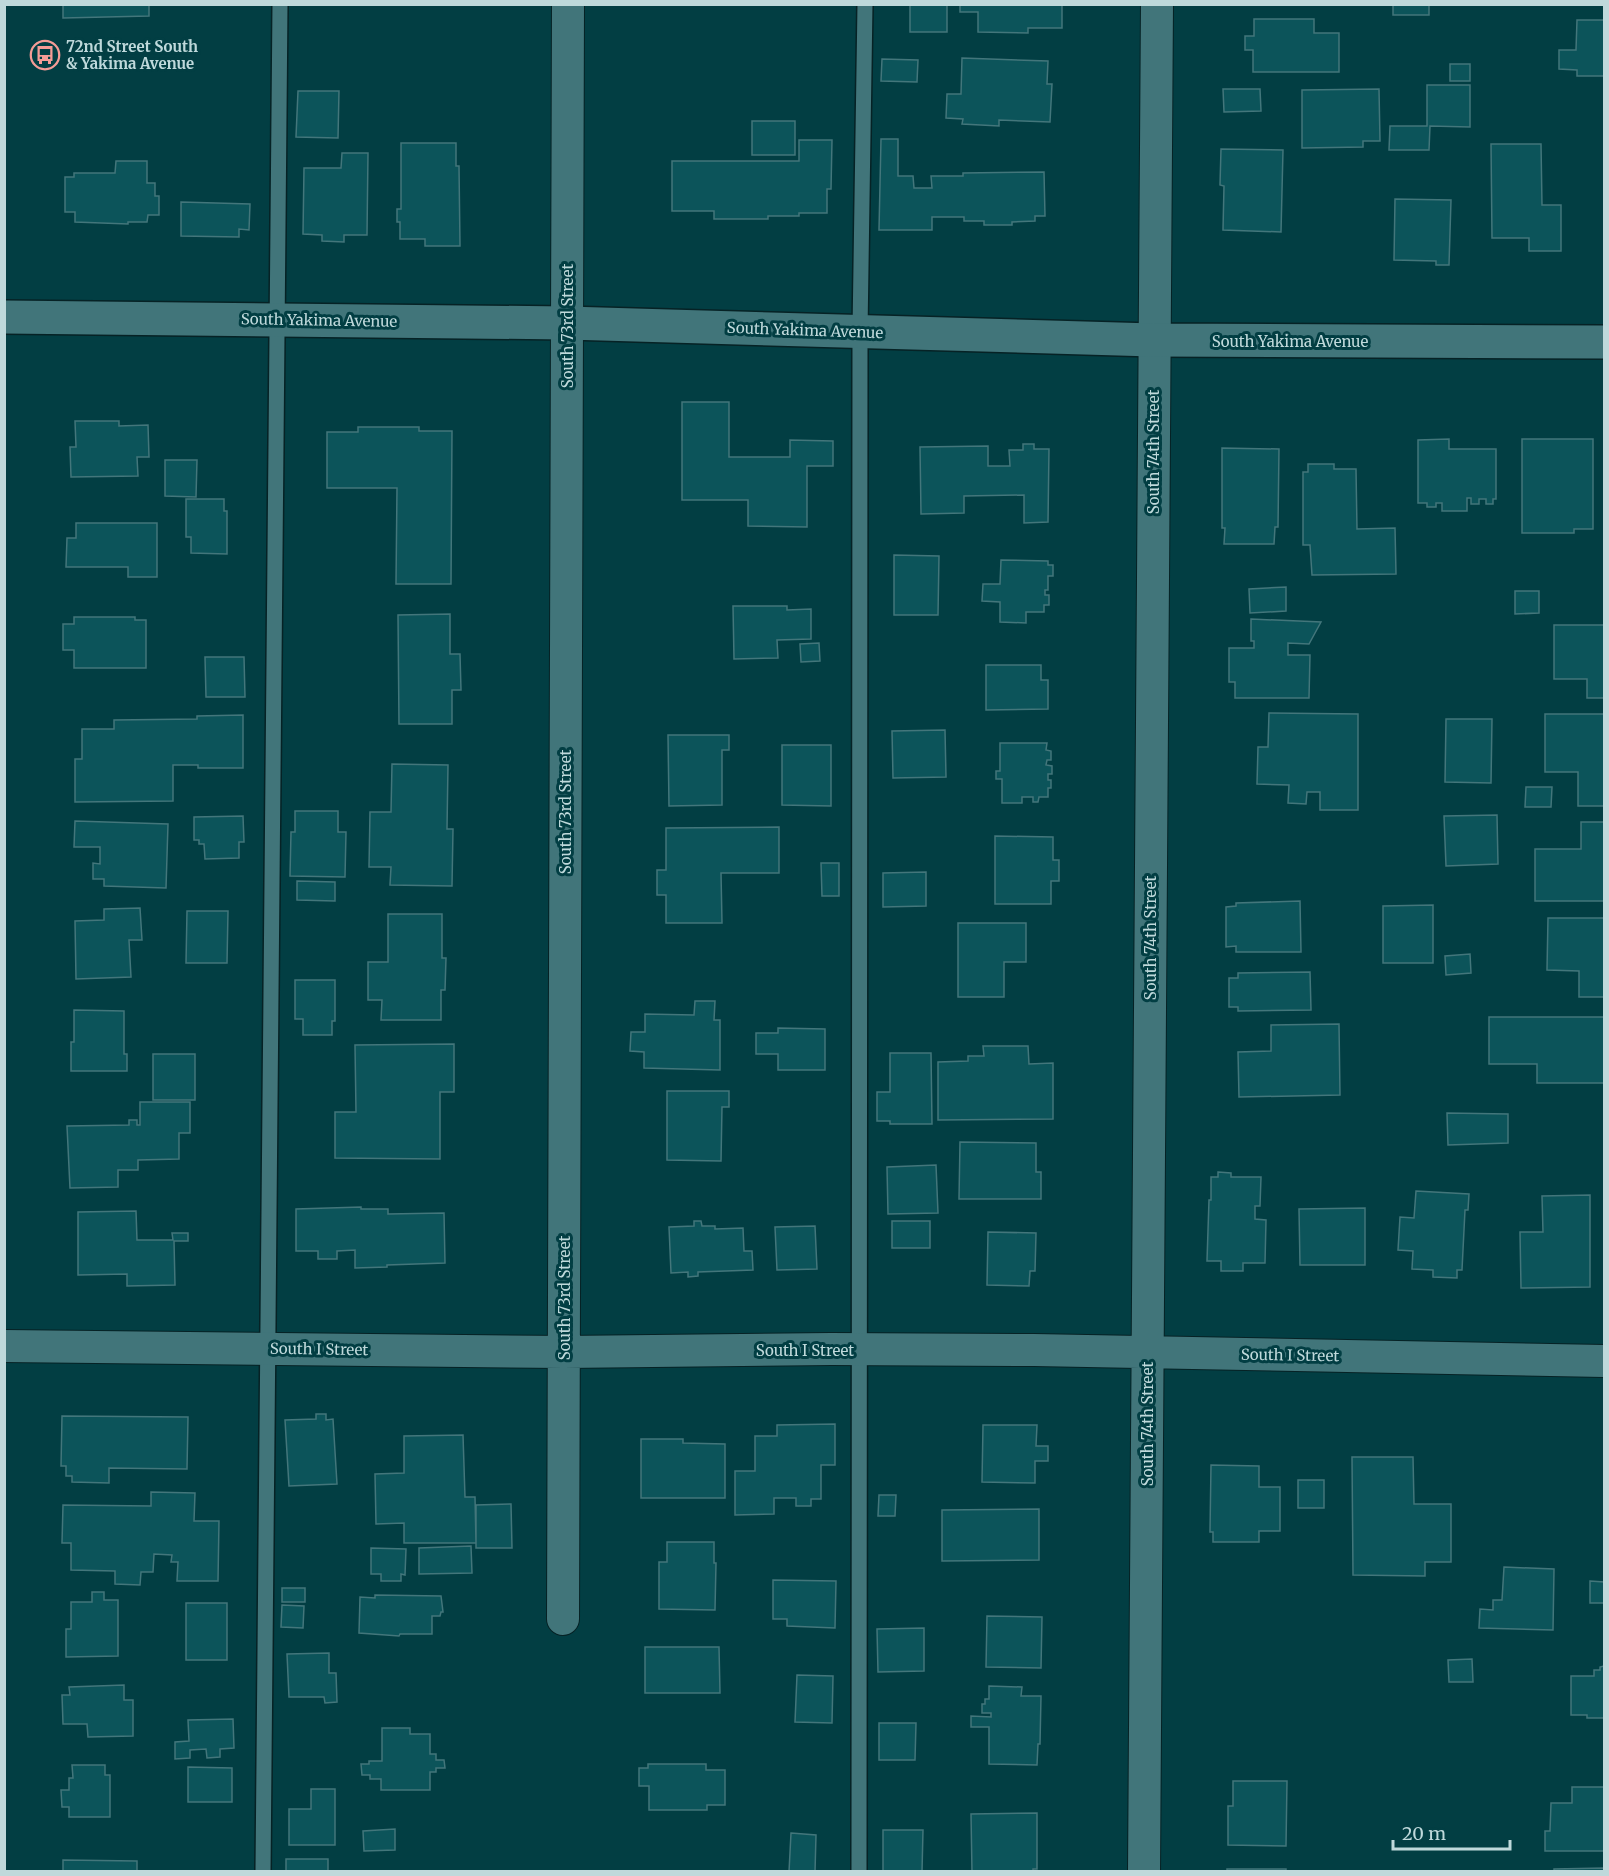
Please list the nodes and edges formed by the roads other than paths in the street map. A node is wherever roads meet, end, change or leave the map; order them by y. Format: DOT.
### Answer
graph roads {
  1 [pos="280,4"];
  2 [pos="568,4"];
  3 [pos="865,4"];
  4 [pos="1156,4"];
  5 [pos="4,317"];
  6 [pos="277,320"];
  7 [pos="567,323"];
  8 [pos="860,331"];
  9 [pos="1153,340"];
  10 [pos="1605,342"];
  11 [pos="4,1346"];
  12 [pos="268,1348"];
  13 [pos="860,1349"];
  14 [pos="564,1352"];
  15 [pos="1148,1353"];
  16 [pos="1605,1361"];
  17 [pos="563,1619"];
  18 [pos="263,1872"];
  19 [pos="859,1872"];
  20 [pos="1144,1872"];
  1 -- 6 [label="lane"];
  2 -- 7 [label="street, South 73rd Street"];
  3 -- 8 [label="lane"];
  4 -- 9 [label="street, South 74th Street"];
  5 -- 6 [label="main road, South Yakima Avenue"];
  6 -- 7 [label="main road, South Yakima Avenue"];
  6 -- 12 [label="lane"];
  7 -- 8 [label="main road, South Yakima Avenue"];
  7 -- 14 [label="street, South 73rd Street"];
  8 -- 9 [label="main road, South Yakima Avenue"];
  8 -- 13 [label="lane"];
  9 -- 10 [label="main road, South Yakima Avenue"];
  9 -- 15 [label="street, South 74th Street"];
  11 -- 12 [label="street, South I Street"];
  12 -- 14 [label="street, South I Street"];
  12 -- 18 [label="lane"];
  13 -- 14 [label="street, South I Street"];
  13 -- 15 [label="street, South I Street"];
  13 -- 19 [label="lane"];
  14 -- 17 [label="street, South 73rd Street"];
  15 -- 16 [label="street, South I Street"];
  15 -- 20 [label="street, South 74th Street"];
}
